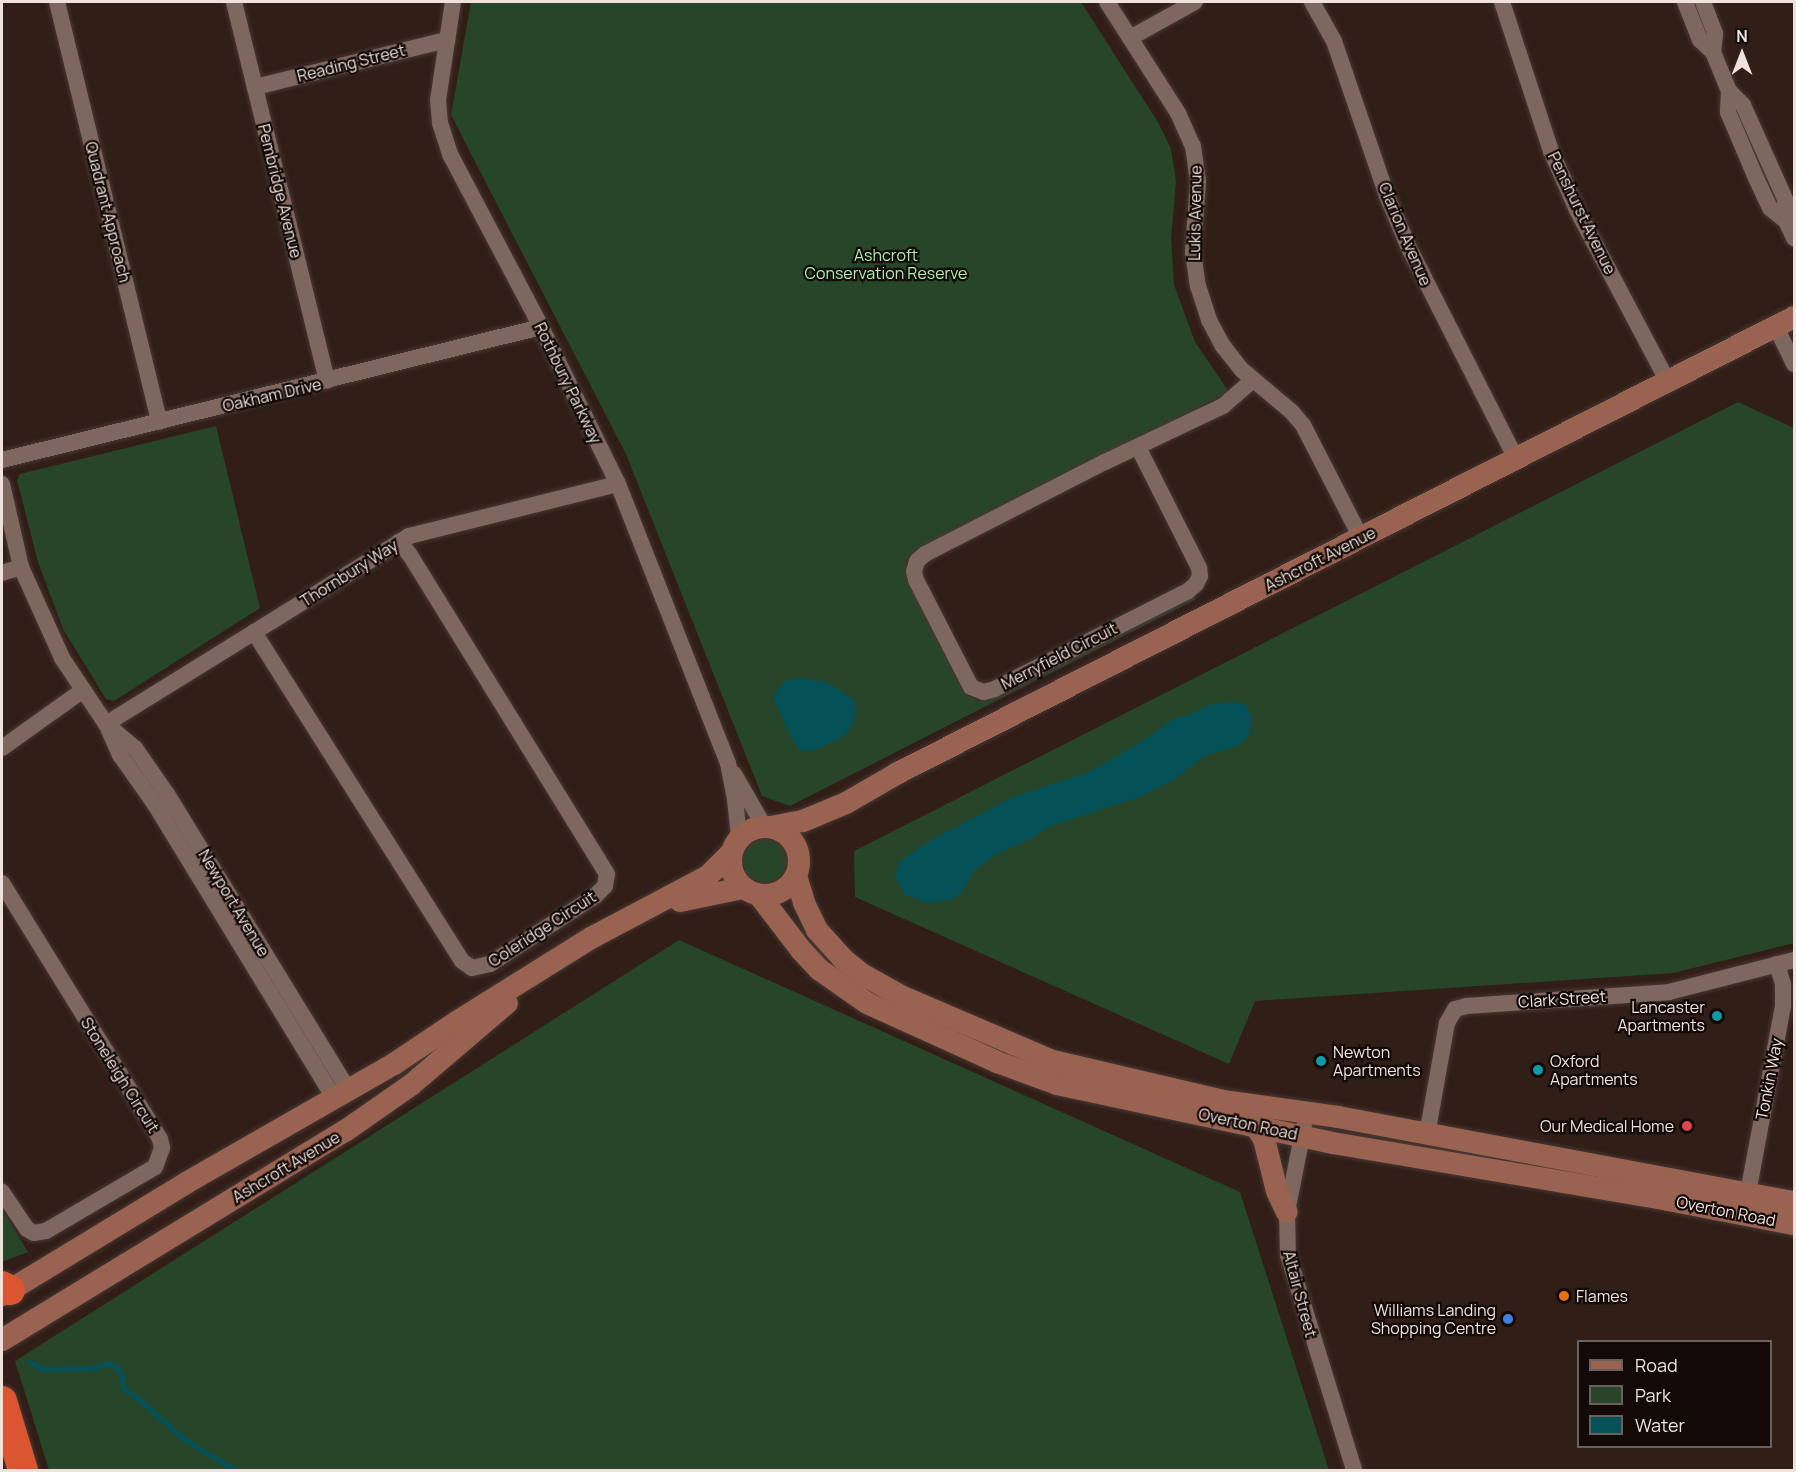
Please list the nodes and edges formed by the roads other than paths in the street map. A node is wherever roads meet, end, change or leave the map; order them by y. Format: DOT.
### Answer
graph roads {
  1 [pos="57,2"];
  2 [pos="234,2"];
  3 [pos="453,2"];
  4 [pos="1107,2"];
  5 [pos="1195,2"];
  6 [pos="1312,2"];
  7 [pos="1502,2"];
  8 [pos="1685,2"];
  9 [pos="1703,2"];
  10 [pos="1130,38"];
  11 [pos="447,40"];
  12 [pos="1713,52"];
  13 [pos="255,87"];
  14 [pos="1794,237"];
  15 [pos="1785,322"];
  16 [pos="541,327"];
  17 [pos="1794,364"];
  18 [pos="1253,380"];
  19 [pos="327,381"];
  20 [pos="1668,382"];
  21 [pos="159,422"];
  22 [pos="1138,447"];
  23 [pos="1516,459"];
  24 [pos="2,460"];
  25 [pos="2,484"];
  26 [pos="618,484"];
  27 [pos="1361,538"];
  28 [pos="399,542"];
  29 [pos="21,567"];
  30 [pos="2,573"];
  31 [pos="254,632"];
  32 [pos="82,691"];
  33 [pos="106,724"];
  34 [pos="2,748"];
  35 [pos="728,763"];
  36 [pos="846,803"];
  37 [pos="767,827"];
  38 [pos="735,845"];
  39 [pos="797,865"];
  40 [pos="2,883"];
  41 [pos="751,891"];
  42 [pos="650,907"];
  43 [pos="1794,960"];
  44 [pos="550,964"];
  45 [pos="1777,964"];
  46 [pos="342,1095"];
  47 [pos="387,1102"];
  48 [pos="1304,1124"];
  49 [pos="1255,1125"];
  50 [pos="1427,1135"];
  51 [pos="2,1192"];
  52 [pos="1748,1193"];
  53 [pos="1794,1202"];
  54 [pos="1287,1212"];
  55 [pos="1794,1224"];
  56 [pos="4,1290"];
  57 [pos="2,1340"];
  58 [pos="2,1401"];
  59 [pos="23,1470"];
  60 [pos="1354,1470"];
  1 -- 21 [label="street, Quadrant Approach"];
  2 -- 13 [label="street, Pembridge Avenue"];
  3 -- 11 [label="street, Rothbury Parkway"];
  4 -- 10 [label="street, Lukis Avenue"];
  5 -- 10 [label="street"];
  6 -- 23 [label="street, Clarion Avenue"];
  7 -- 20 [label="street, Penshurst Avenue"];
  8 -- 12 [label="street"];
  9 -- 12 [label="street"];
  10 -- 18 [label="street, Lukis Avenue"];
  11 -- 13 [label="street, Reading Street"];
  11 -- 16 [label="street, Rothbury Parkway"];
  12 -- 14 [label="street"];
  13 -- 19 [label="street, Pembridge Avenue"];
  15 -- 17 [label="street"];
  15 -- 20 [label="main road, Ashcroft Avenue"];
  16 -- 19 [label="street, Oakham Drive"];
  16 -- 26 [label="street, Rothbury Parkway"];
  18 -- 22 [label="street, Merryfield Circuit"];
  18 -- 27 [label="street, Lukis Avenue"];
  19 -- 21 [label="street, Oakham Drive"];
  20 -- 23 [label="main road, Ashcroft Avenue"];
  21 -- 24 [label="street, Oakham Drive"];
  22 -- 22 [label="street, Merryfield Circuit"];
  23 -- 27 [label="main road, Ashcroft Avenue"];
  25 -- 29 [label="street, Newport Avenue"];
  26 -- 28 [label="street, Thornbury Way"];
  26 -- 35 [label="street, Rothbury Parkway"];
  27 -- 36 [label="main road, Ashcroft Avenue"];
  28 -- 31 [label="street, Thornbury Way"];
  28 -- 31 [label="street, Coleridge Circuit"];
  29 -- 30 [label="street"];
  29 -- 32 [label="street, Newport Avenue"];
  31 -- 33 [label="street, Thornbury Way"];
  32 -- 33 [label="street, Newport Avenue"];
  32 -- 34 [label="street"];
  33 -- 46 [label="street, Newport Avenue"];
  35 -- 37 [label="street, Rothbury Parkway"];
  35 -- 38 [label="street, Rothbury Parkway"];
  36 -- 37 [label="main road, Ashcroft Avenue"];
  36 -- 39 [label="main road, Ashcroft Avenue"];
  37 -- 38 [label="main road"];
  37 -- 39 [label="main road"];
  38 -- 41 [label="main road"];
  38 -- 42 [label="main road, Ashcroft Avenue"];
  39 -- 41 [label="main road"];
  39 -- 48 [label="main road, Overton Road"];
  40 -- 51 [label="street, Stoneleigh Circuit"];
  41 -- 42 [label="main road, Ashcroft Avenue"];
  41 -- 49 [label="main road, Overton Road"];
  42 -- 44 [label="main road, Ashcroft Avenue"];
  43 -- 45 [label="street, Clark Street"];
  44 -- 46 [label="main road, Ashcroft Avenue"];
  44 -- 47 [label="main road, Ashcroft Avenue"];
  45 -- 50 [label="street, Clark Street"];
  45 -- 52 [label="street, Tonkin Way"];
  46 -- 47 [label="main road"];
  46 -- 56 [label="main road, Ashcroft Avenue"];
  47 -- 57 [label="main road, Ashcroft Avenue"];
  48 -- 49 [label="main road, Overton Road"];
  48 -- 50 [label="main road, Overton Road"];
  48 -- 54 [label="street, Altair Street"];
  48 -- 55 [label="main road, Overton Road"];
  49 -- 54 [label="main road"];
  50 -- 52 [label="main road, Overton Road"];
  52 -- 53 [label="main road, Overton Road"];
  54 -- 60 [label="street, Altair Street"];
  58 -- 59 [label="highway"];
}
